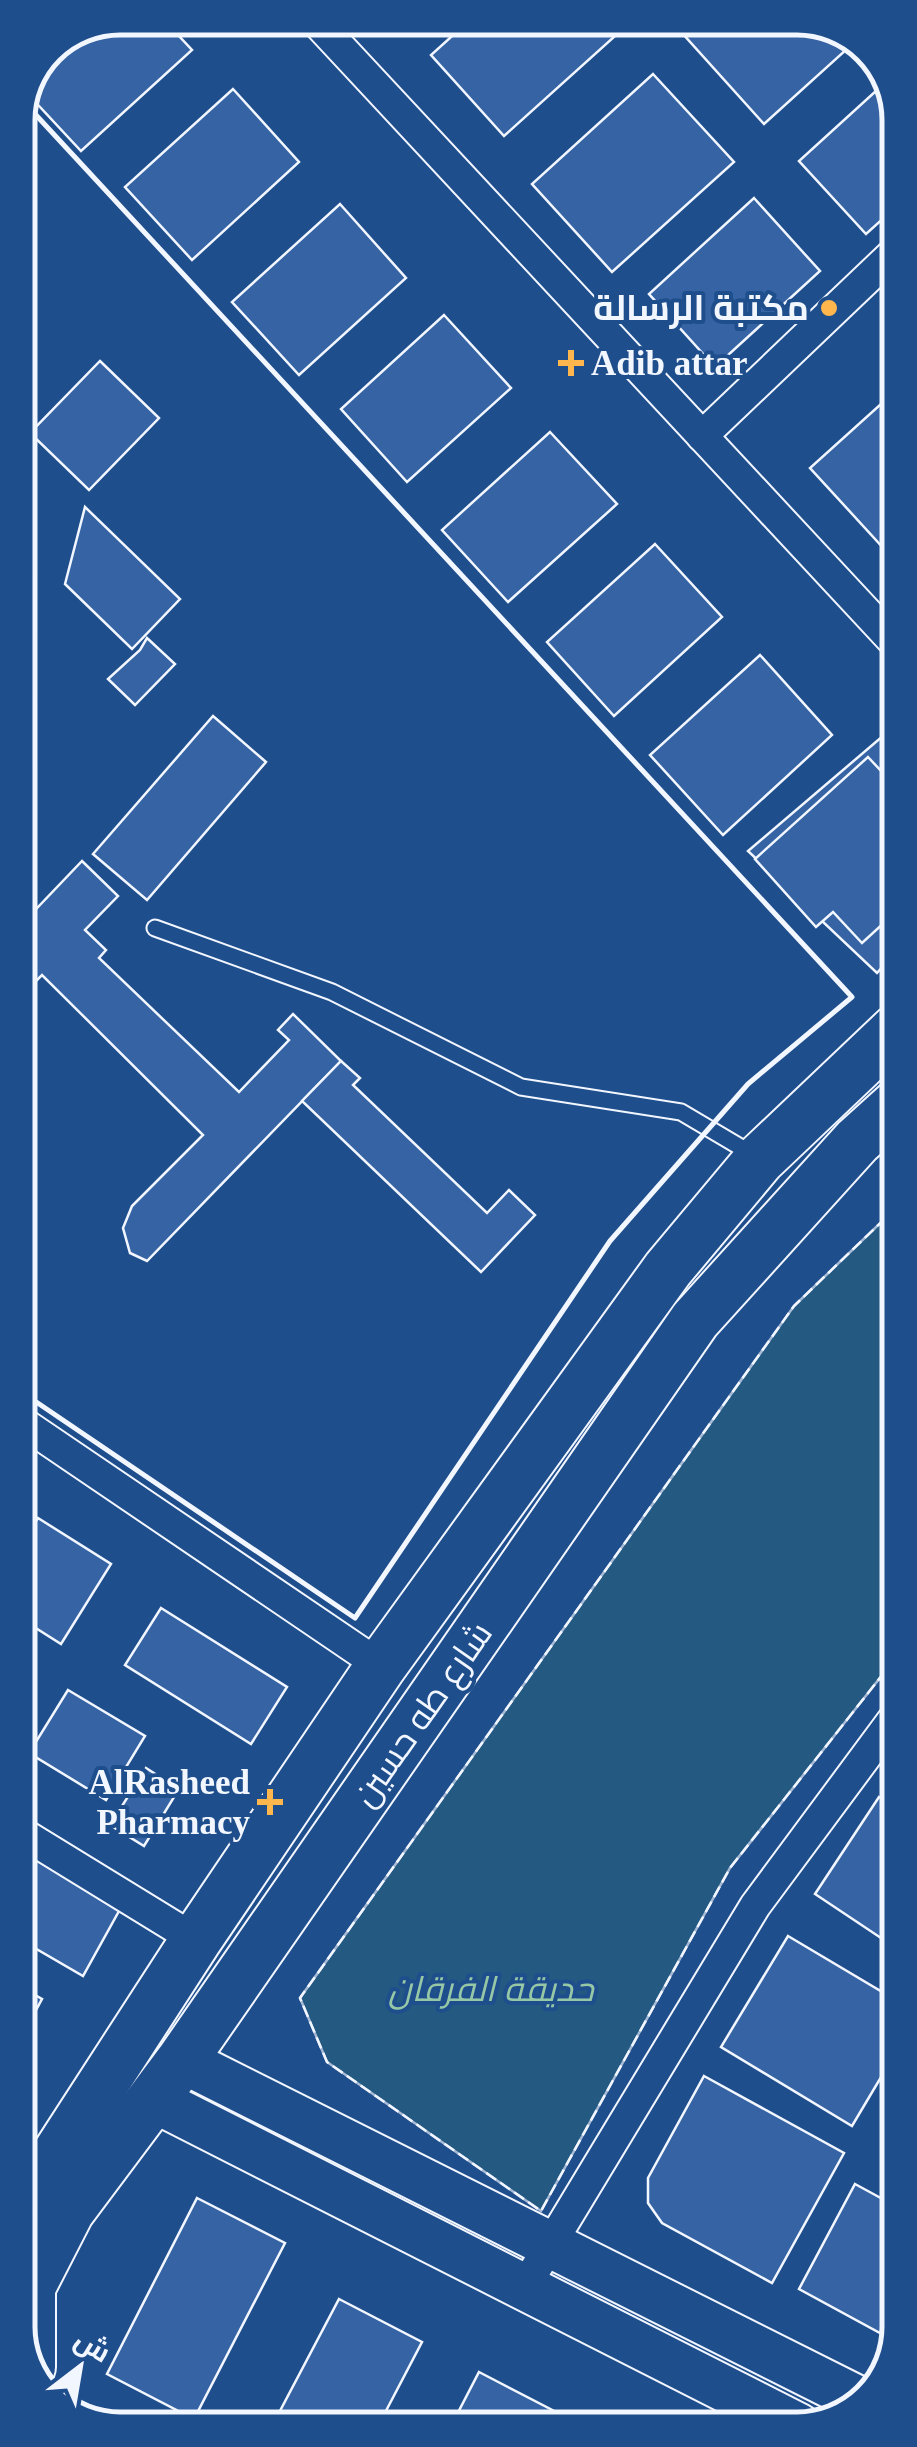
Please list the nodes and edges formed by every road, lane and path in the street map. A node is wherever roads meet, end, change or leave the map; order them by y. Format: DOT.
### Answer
graph roads {
  1 [pos="329,35"];
  2 [pos="882,264"];
  3 [pos="702,436"];
  4 [pos="882,629"];
  5 [pos="154,928"];
  6 [pos="882,1044"];
  7 [pos="882,1118"];
  8 [pos="760,1159"];
  9 [pos="35,1432"];
  10 [pos="380,1666"];
  11 [pos="882,1735"];
  12 [pos="35,1841"];
  13 [pos="196,1940"];
  14 [pos="182,2060"];
  15 [pos="152,2100"];
  16 [pos="35,2160"];
  17 [pos="549,2244"];
  18 [pos="35,2277"];
  19 [pos="524,2288"];
  20 [pos="848,2394"];
  21 [pos="770,2412"];
  1 -- 3 [label="street"];
  2 -- 3 [label="street"];
  3 -- 4 [label="street"];
  5 -- 8 [label="lane"];
  6 -- 8 [label="main road, شارع طه حسين"];
  7 -- 14 [label="main road, شارع طه حسين"];
  8 -- 10 [label="main road, شارع طه حسين"];
  9 -- 10 [label="street"];
  10 -- 13 [label="main road, شارع طه حسين"];
  11 -- 17 [label="street"];
  12 -- 13 [label="street"];
  13 -- 16 [label="main road, شارع طه حسين"];
  14 -- 15 [label="main road, شارع طه حسين"];
  14 -- 17 [label="main road"];
  15 -- 18 [label="main road, شارع طه حسين"];
  15 -- 19 [label="main road"];
  17 -- 19 [label="street"];
  17 -- 20 [label="main road"];
  19 -- 21 [label="main road"];
}
